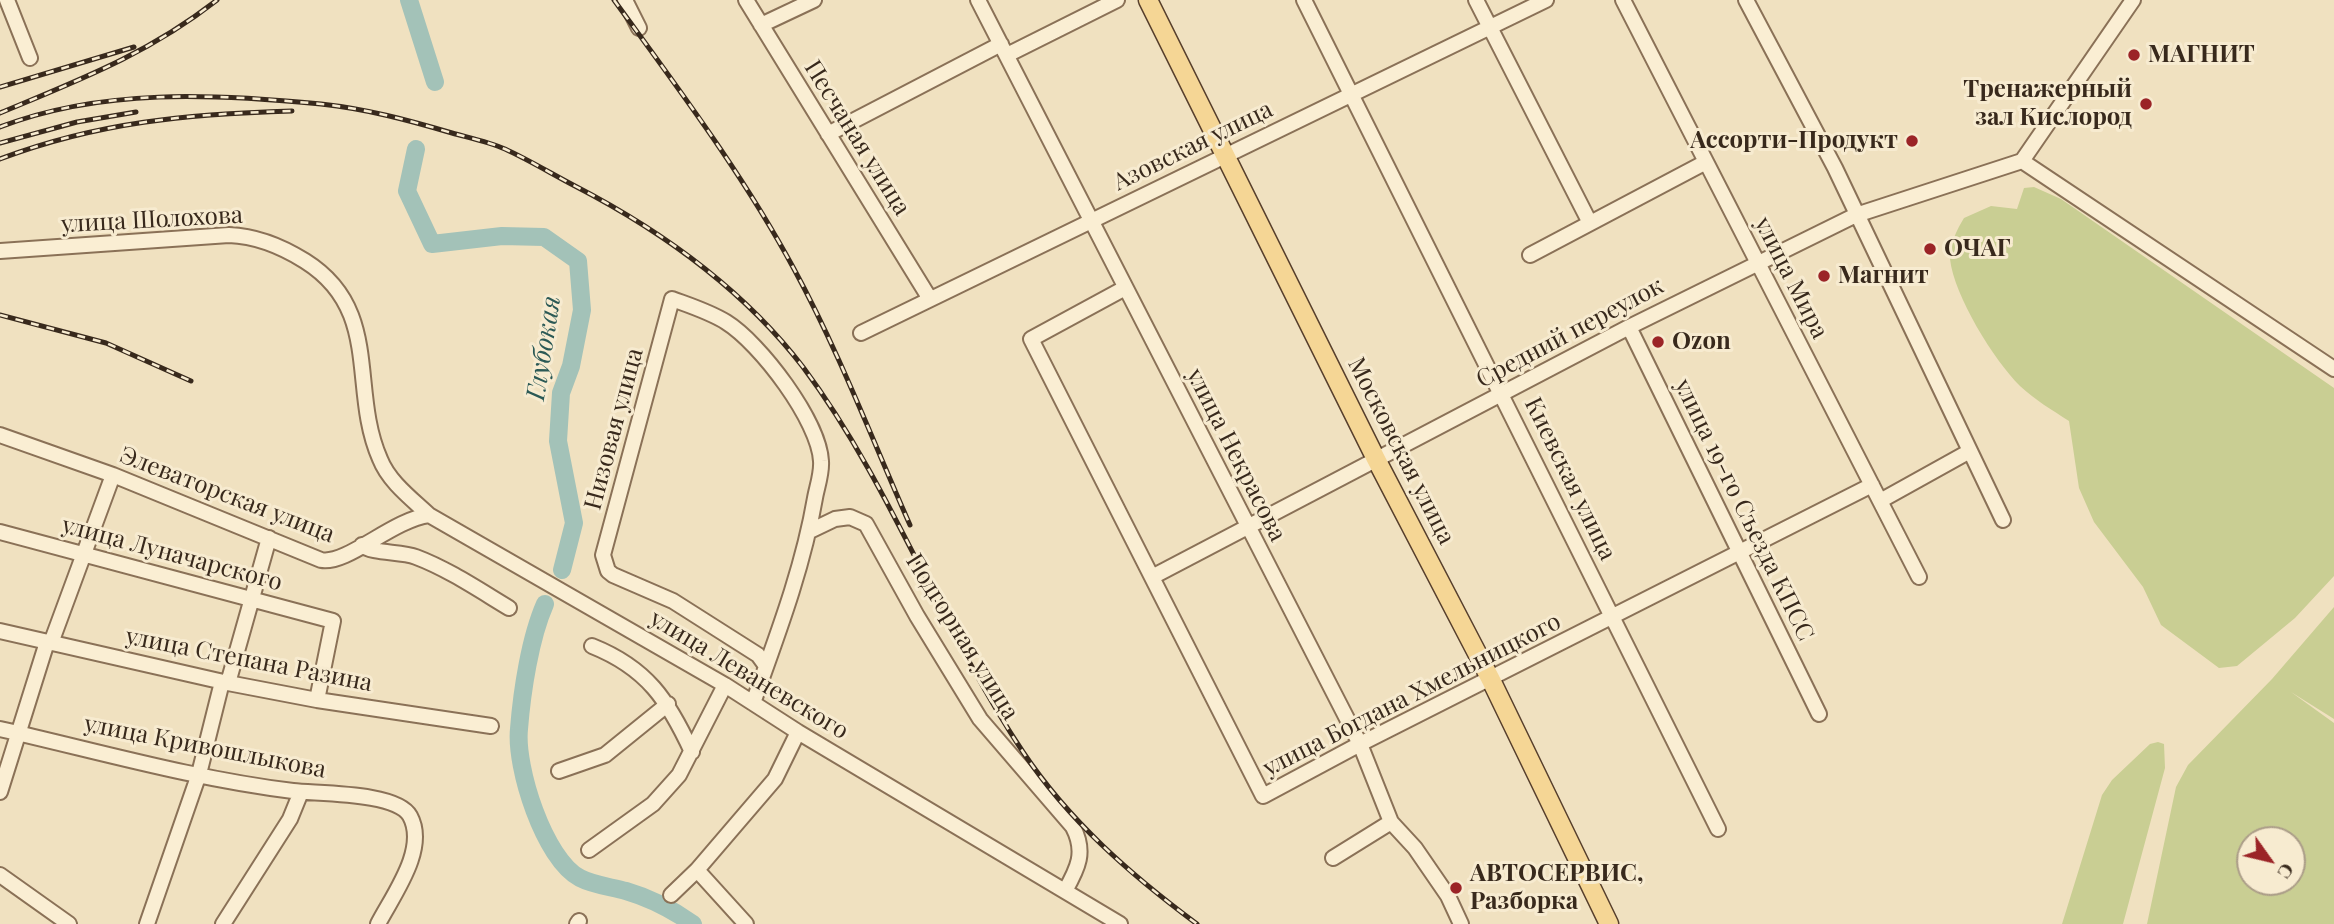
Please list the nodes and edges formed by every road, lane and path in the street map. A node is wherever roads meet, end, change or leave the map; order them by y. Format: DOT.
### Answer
graph roads {
  1 [pos="7,0"];
  2 [pos="625,0"];
  3 [pos="746,0"];
  4 [pos="814,0"];
  5 [pos="978,0"];
  6 [pos="1116,0"];
  7 [pos="1148,0"];
  8 [pos="1304,0"];
  9 [pos="1476,0"];
  10 [pos="1546,0"];
  11 [pos="1623,0"];
  12 [pos="1746,0"];
  13 [pos="2133,0"];
  14 [pos="761,25"];
  15 [pos="1490,27"];
  16 [pos="639,28"];
  17 [pos="1004,50"];
  18 [pos="30,58"];
  19 [pos="1352,94"];
  20 [pos="828,134"];
  21 [pos="1227,154"];
  22 [pos="2022,161"];
  23 [pos="1706,162"];
  24 [pos="1856,215"];
  25 [pos="1091,221"];
  26 [pos="1590,223"];
  27 [pos="0,251"];
  28 [pos="1530,255"];
  29 [pos="1758,262"];
  30 [pos="1125,288"];
  31 [pos="930,299"];
  32 [pos="1629,327"];
  33 [pos="861,333"];
  34 [pos="2334,369"];
  35 [pos="1502,394"];
  36 [pos="0,435"];
  37 [pos="374,446"];
  38 [pos="1969,451"];
  39 [pos="1376,459"];
  40 [pos="113,475"];
  41 [pos="1872,485"];
  42 [pos="1880,501"];
  43 [pos="429,515"];
  44 [pos="2003,520"];
  45 [pos="1247,528"];
  46 [pos="810,531"];
  47 [pos="0,532"];
  48 [pos="269,538"];
  49 [pos="362,545"];
  50 [pos="1740,552"];
  51 [pos="82,553"];
  52 [pos="608,571"];
  53 [pos="1919,577"];
  54 [pos="1152,578"];
  55 [pos="251,599"];
  56 [pos="509,608"];
  57 [pos="1613,618"];
  58 [pos="0,631"];
  59 [pos="49,642"];
  60 [pos="592,646"];
  61 [pos="766,666"];
  62 [pos="1490,680"];
  63 [pos="225,682"];
  64 [pos="725,685"];
  65 [pos="317,701"];
  66 [pos="753,703"];
  67 [pos="668,704"];
  68 [pos="1819,714"];
  69 [pos="491,726"];
  70 [pos="0,729"];
  71 [pos="798,732"];
  72 [pos="19,733"];
  73 [pos="1360,744"];
  74 [pos="692,752"];
  75 [pos="559,771"];
  76 [pos="199,774"];
  77 [pos="0,792"];
  78 [pos="301,792"];
  79 [pos="1391,822"];
  80 [pos="1718,829"];
  81 [pos="589,850"];
  82 [pos="1333,858"];
  83 [pos="697,870"];
  84 [pos="0,875"];
  85 [pos="1065,891"];
  86 [pos="671,895"];
  87 [pos="69,924"];
  88 [pos="147,924"];
  89 [pos="223,924"];
  90 [pos="378,924"];
  91 [pos="746,924"];
  92 [pos="1120,924"];
  93 [pos="1461,924"];
  94 [pos="1609,924"];
  1 -- 18 [label="street"];
  2 -- 16 [label="street"];
  3 -- 14 [label="street, Песчаная улица"];
  4 -- 14 [label="street"];
  5 -- 17 [label="street, улица Некрасова"];
  6 -- 17 [label="street"];
  7 -- 21 [label="main road, Московская улица"];
  8 -- 19 [label="street, Киевская улица"];
  9 -- 15 [label="street"];
  10 -- 15 [label="street, Азовская улица"];
  11 -- 23 [label="street, улица Мира"];
  12 -- 24 [label="street"];
  13 -- 22 [label="street"];
  14 -- 20 [label="street, Песчаная улица"];
  15 -- 19 [label="street, Азовская улица"];
  15 -- 26 [label="street"];
  17 -- 20 [label="street"];
  17 -- 25 [label="street, улица Некрасова"];
  19 -- 21 [label="street, Азовская улица"];
  19 -- 35 [label="street, Киевская улица"];
  20 -- 31 [label="street, Песчаная улица"];
  21 -- 25 [label="street, Азовская улица"];
  21 -- 39 [label="main road, Московская улица"];
  22 -- 24 [label="street, Средний переулок"];
  22 -- 34 [label="street"];
  23 -- 26 [label="street"];
  23 -- 29 [label="street, улица Мира"];
  24 -- 29 [label="street, Средний переулок"];
  24 -- 38 [label="street"];
  25 -- 30 [label="street, улица Некрасова"];
  25 -- 31 [label="street, Азовская улица"];
  26 -- 28 [label="street"];
  27 -- 37 [label="street, улица Шолохова"];
  29 -- 32 [label="street, Средний переулок"];
  29 -- 41 [label="street, улица Мира"];
  30 -- 45 [label="street, улица Некрасова"];
  30 -- 54 [label="street, улица Богдана Хмельницкого"];
  31 -- 33 [label="street, Азовская улица"];
  32 -- 35 [label="street, Средний переулок"];
  32 -- 50 [label="street, улица 19-го Съезда КПСС"];
  35 -- 39 [label="street, Средний переулок"];
  35 -- 57 [label="street, Киевская улица"];
  36 -- 40 [label="street, Элеваторская улица"];
  37 -- 43 [label="street, улица Леваневского"];
  38 -- 42 [label="street"];
  38 -- 44 [label="street"];
  39 -- 45 [label="street, Средний переулок"];
  39 -- 62 [label="main road, Московская улица"];
  40 -- 48 [label="street, Элеваторская улица"];
  40 -- 51 [label="street"];
  41 -- 42 [label="street, улица Мира"];
  41 -- 50 [label="street, улица Богдана Хмельницкого"];
  42 -- 53 [label="street, улица Мира"];
  43 -- 49 [label="street"];
  43 -- 64 [label="street, улица Леваневского"];
  45 -- 54 [label="street, Средний переулок"];
  45 -- 73 [label="street, улица Некрасова"];
  46 -- 52 [label="street, Низовая улица"];
  46 -- 61 [label="street"];
  46 -- 85 [label="street, Подгорная улица"];
  47 -- 51 [label="street, улица Луначарского"];
  48 -- 49 [label="street, Элеваторская улица"];
  48 -- 55 [label="street"];
  49 -- 56 [label="street, Элеваторская улица"];
  50 -- 57 [label="street, улица Богдана Хмельницкого"];
  50 -- 68 [label="street, улица 19-го Съезда КПСС"];
  51 -- 55 [label="street, улица Луначарского"];
  51 -- 59 [label="street"];
  52 -- 61 [label="street, улица Леваневского"];
  54 -- 73 [label="street, улица Богдана Хмельницкого"];
  55 -- 63 [label="street"];
  55 -- 65 [label="street, улица Луначарского"];
  57 -- 62 [label="street, улица Богдана Хмельницкого"];
  57 -- 80 [label="street, Киевская улица"];
  58 -- 59 [label="street, улица Степана Разина"];
  59 -- 63 [label="street, улица Степана Разина"];
  59 -- 72 [label="street"];
  60 -- 67 [label="street"];
  61 -- 66 [label="street"];
  62 -- 73 [label="street, улица Богдана Хмельницкого"];
  62 -- 94 [label="main road, Московская улица"];
  63 -- 65 [label="street, улица Степана Разина"];
  63 -- 76 [label="street"];
  64 -- 66 [label="street, улица Леваневского"];
  64 -- 74 [label="street"];
  65 -- 69 [label="street, улица Степана Разина"];
  66 -- 71 [label="street, улица Леваневского"];
  67 -- 74 [label="street"];
  67 -- 75 [label="street"];
  70 -- 72 [label="street, улица Кривошлыкова"];
  71 -- 83 [label="street"];
  71 -- 85 [label="street, улица Леваневского"];
  72 -- 76 [label="street, улица Кривошлыкова"];
  72 -- 77 [label="street"];
  73 -- 79 [label="street, улица Некрасова"];
  74 -- 81 [label="street"];
  76 -- 78 [label="street, улица Кривошлыкова"];
  76 -- 88 [label="street"];
  78 -- 89 [label="street"];
  78 -- 90 [label="street, улица Кривошлыкова"];
  79 -- 82 [label="street"];
  79 -- 93 [label="street, улица Некрасова"];
  83 -- 86 [label="street"];
  83 -- 91 [label="street"];
  84 -- 87 [label="street"];
  85 -- 92 [label="street, улица Леваневского"];
}
